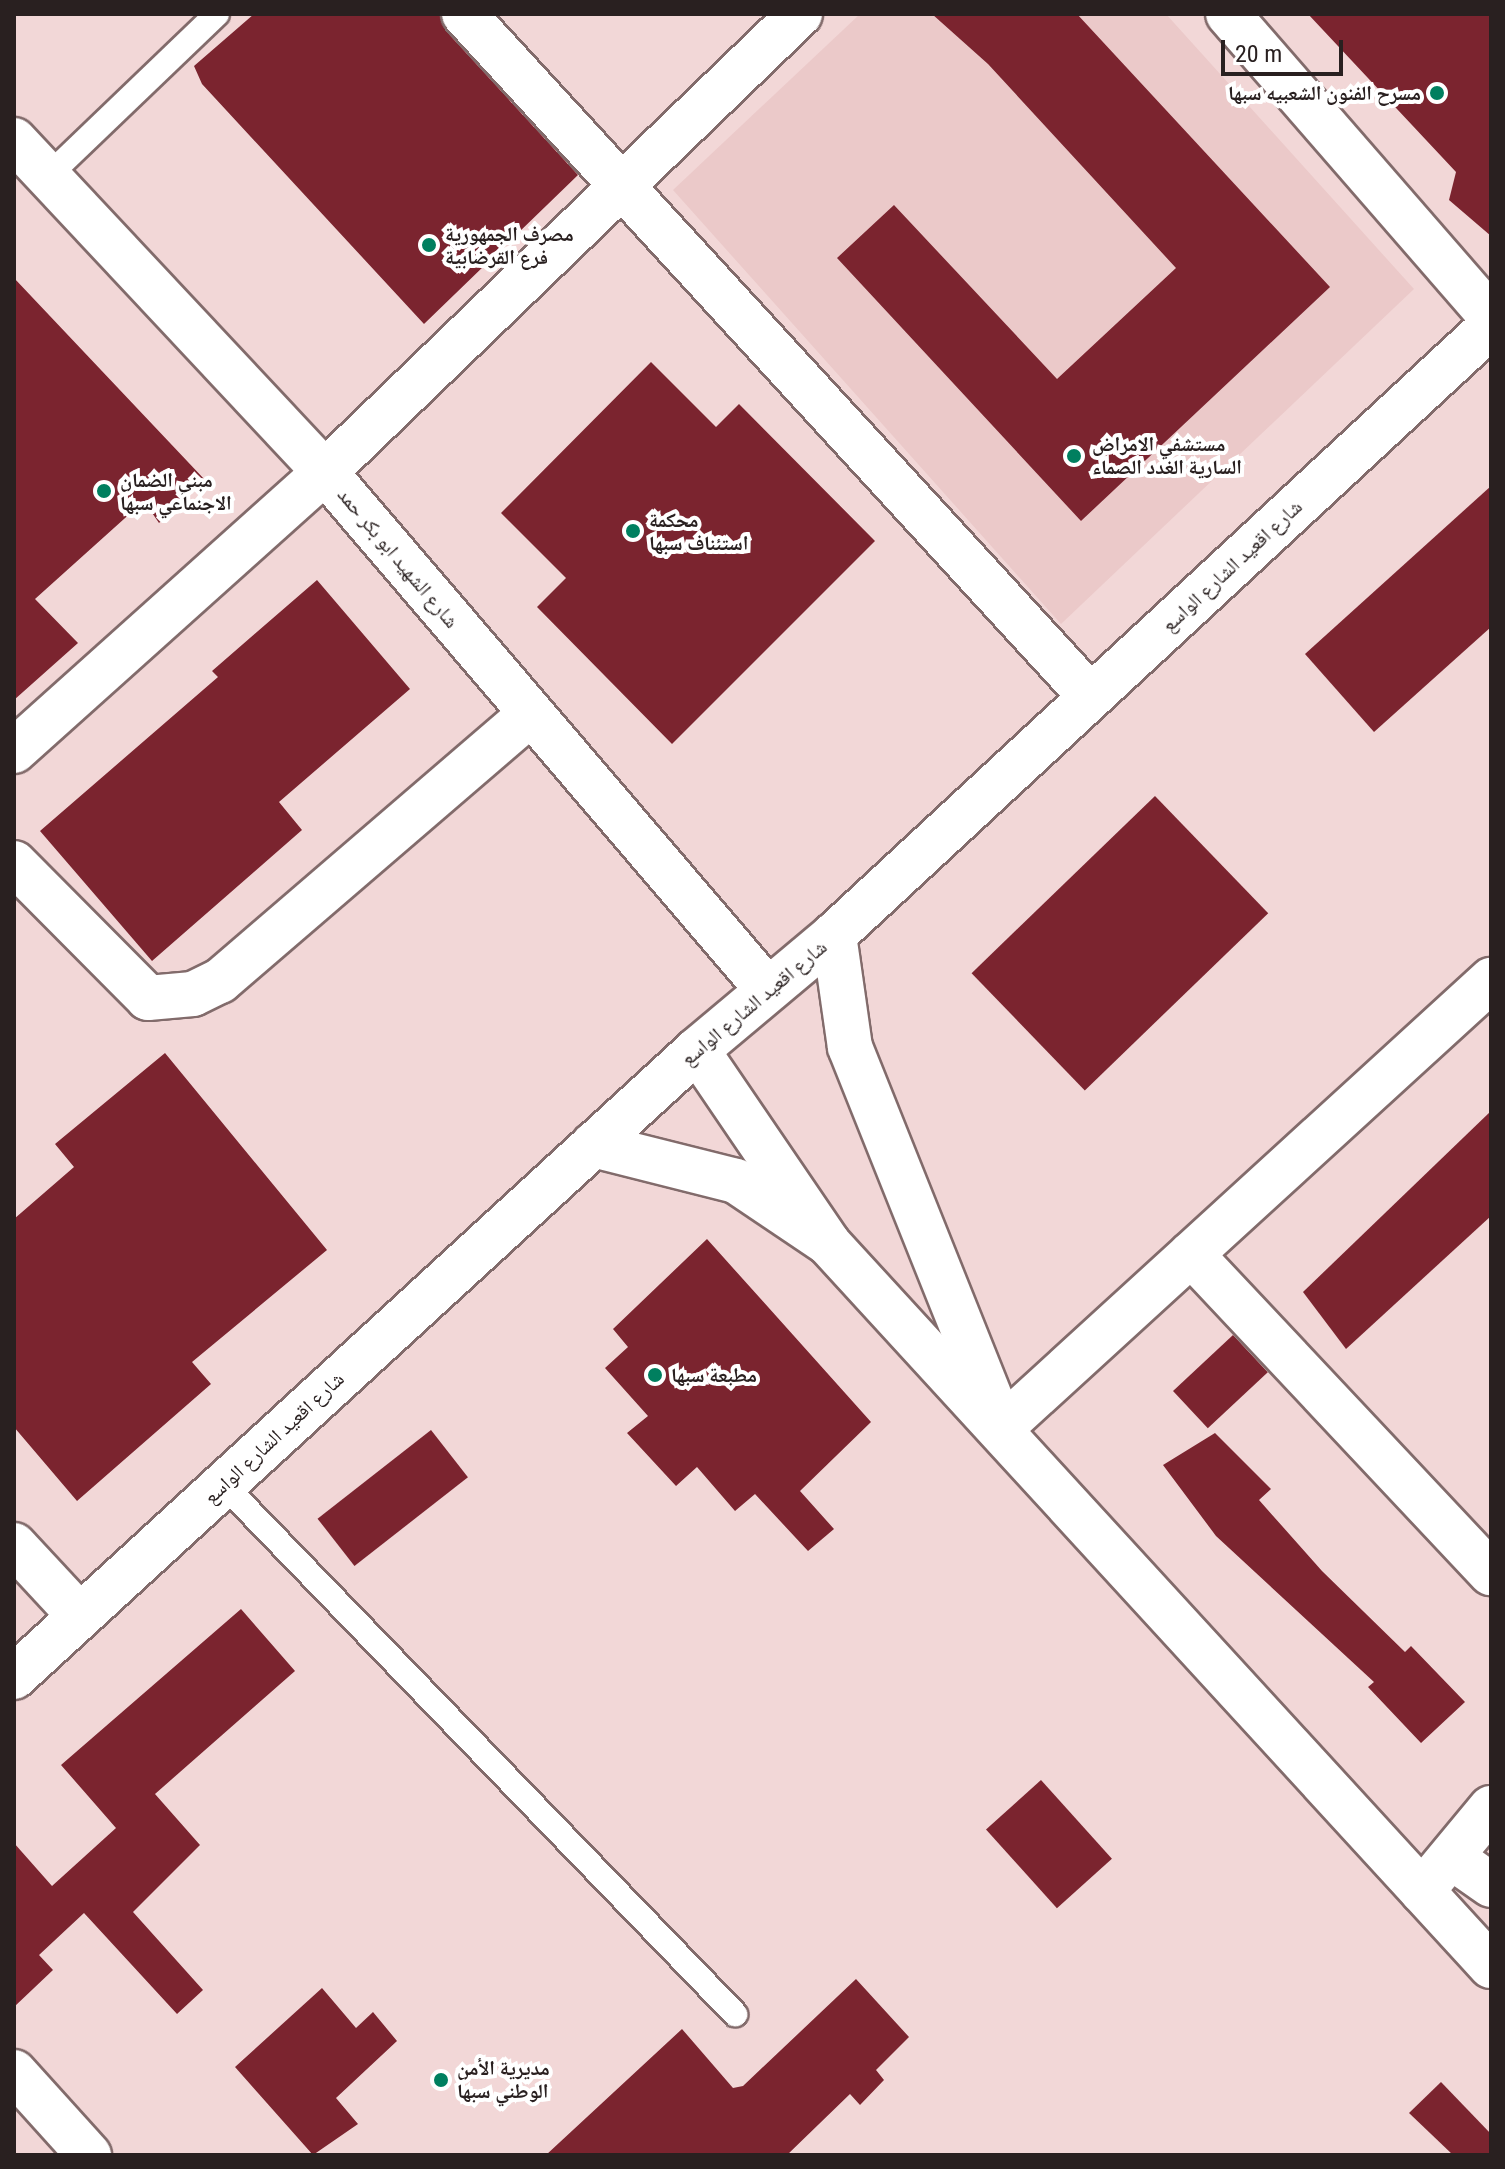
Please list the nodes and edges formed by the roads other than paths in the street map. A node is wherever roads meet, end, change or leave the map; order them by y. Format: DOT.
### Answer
graph roads {
  1 [pos="217,14"];
  2 [pos="464,14"];
  3 [pos="800,14"];
  4 [pos="1228,14"];
  5 [pos="14,140"];
  6 [pos="48,176"];
  7 [pos="618,187"];
  8 [pos="1491,317"];
  9 [pos="1491,326"];
  10 [pos="325,472"];
  11 [pos="1091,697"];
  12 [pos="529,715"];
  13 [pos="14,751"];
  14 [pos="14,863"];
  15 [pos="834,935"];
  16 [pos="1491,980"];
  17 [pos="767,989"];
  18 [pos="697,1050"];
  19 [pos="593,1145"];
  20 [pos="828,1243"];
  21 [pos="1191,1254"];
  22 [pos="1002,1427"];
  23 [pos="224,1485"];
  24 [pos="14,1545"];
  25 [pos="1491,1573"];
  26 [pos="80,1616"];
  27 [pos="14,1677"];
  28 [pos="1491,1808"];
  29 [pos="1454,1859"];
  30 [pos="1491,1885"];
  31 [pos="1422,1891"];
  32 [pos="1491,1966"];
  33 [pos="735,2014"];
  34 [pos="14,2072"];
  35 [pos="89,2155"];
  1 -- 6 [label="lane"];
  2 -- 7 [label="street"];
  3 -- 7 [label="street"];
  4 -- 8 [label="street"];
  5 -- 6 [label="street, شارع الشهيد ابو بكر حمد"];
  6 -- 10 [label="street, شارع الشهيد ابو بكر حمد"];
  7 -- 10 [label="street"];
  7 -- 11 [label="street"];
  9 -- 11 [label="street, شارع اقعيد الشارع الواسع"];
  10 -- 12 [label="street, شارع الشهيد ابو بكر حمد"];
  10 -- 13 [label="street"];
  11 -- 15 [label="street, شارع اقعيد الشارع الواسع"];
  12 -- 14 [label="street"];
  12 -- 17 [label="street, شارع الشهيد ابو بكر حمد"];
  15 -- 17 [label="street, شارع اقعيد الشارع الواسع"];
  15 -- 22 [label="street"];
  16 -- 21 [label="street"];
  17 -- 18 [label="street, شارع اقعيد الشارع الواسع"];
  18 -- 19 [label="street, شارع اقعيد الشارع الواسع"];
  18 -- 20 [label="street"];
  19 -- 20 [label="street"];
  19 -- 23 [label="street, شارع اقعيد الشارع الواسع"];
  20 -- 22 [label="street"];
  21 -- 22 [label="street"];
  21 -- 25 [label="street"];
  22 -- 31 [label="street"];
  23 -- 26 [label="street, شارع اقعيد الشارع الواسع"];
  23 -- 33 [label="lane"];
  24 -- 26 [label="street"];
  26 -- 27 [label="street, شارع اقعيد الشارع الواسع"];
  28 -- 29 [label="street"];
  29 -- 30 [label="street"];
  29 -- 31 [label="street"];
  31 -- 32 [label="street"];
  34 -- 35 [label="street"];
}
